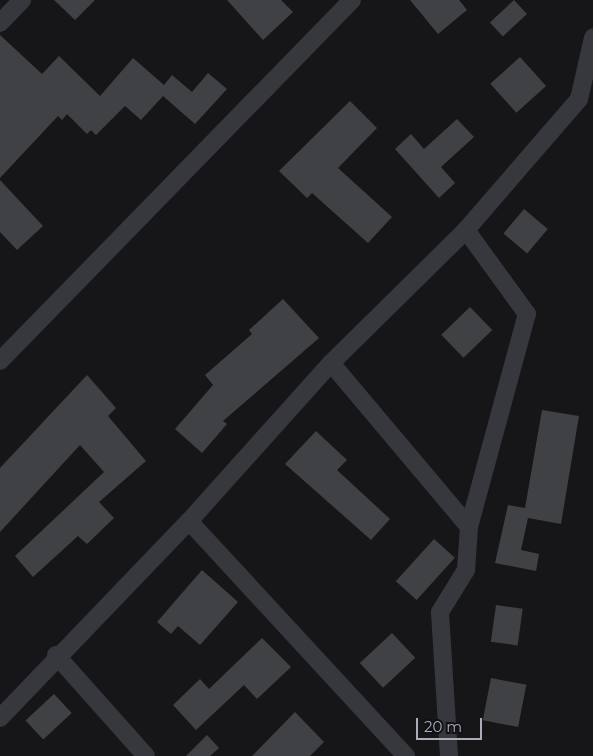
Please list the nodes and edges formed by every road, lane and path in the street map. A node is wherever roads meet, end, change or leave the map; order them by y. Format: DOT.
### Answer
graph roads {
  1 [pos="22,0"];
  2 [pos="352,0"];
  3 [pos="0,23"];
  4 [pos="593,38"];
  5 [pos="466,230"];
  6 [pos="0,361"];
  7 [pos="331,363"];
  8 [pos="189,521"];
  9 [pos="469,527"];
  10 [pos="56,655"];
  11 [pos="0,718"];
  12 [pos="146,756"];
  13 [pos="406,756"];
  14 [pos="449,756"];
  1 -- 3 [label="street"];
  2 -- 6 [label="street"];
  4 -- 5 [label="street"];
  5 -- 7 [label="street"];
  5 -- 9 [label="street"];
  7 -- 8 [label="street"];
  7 -- 9 [label="street"];
  8 -- 10 [label="street"];
  8 -- 13 [label="street"];
  9 -- 14 [label="street"];
  10 -- 11 [label="street"];
  10 -- 12 [label="street"];
}
